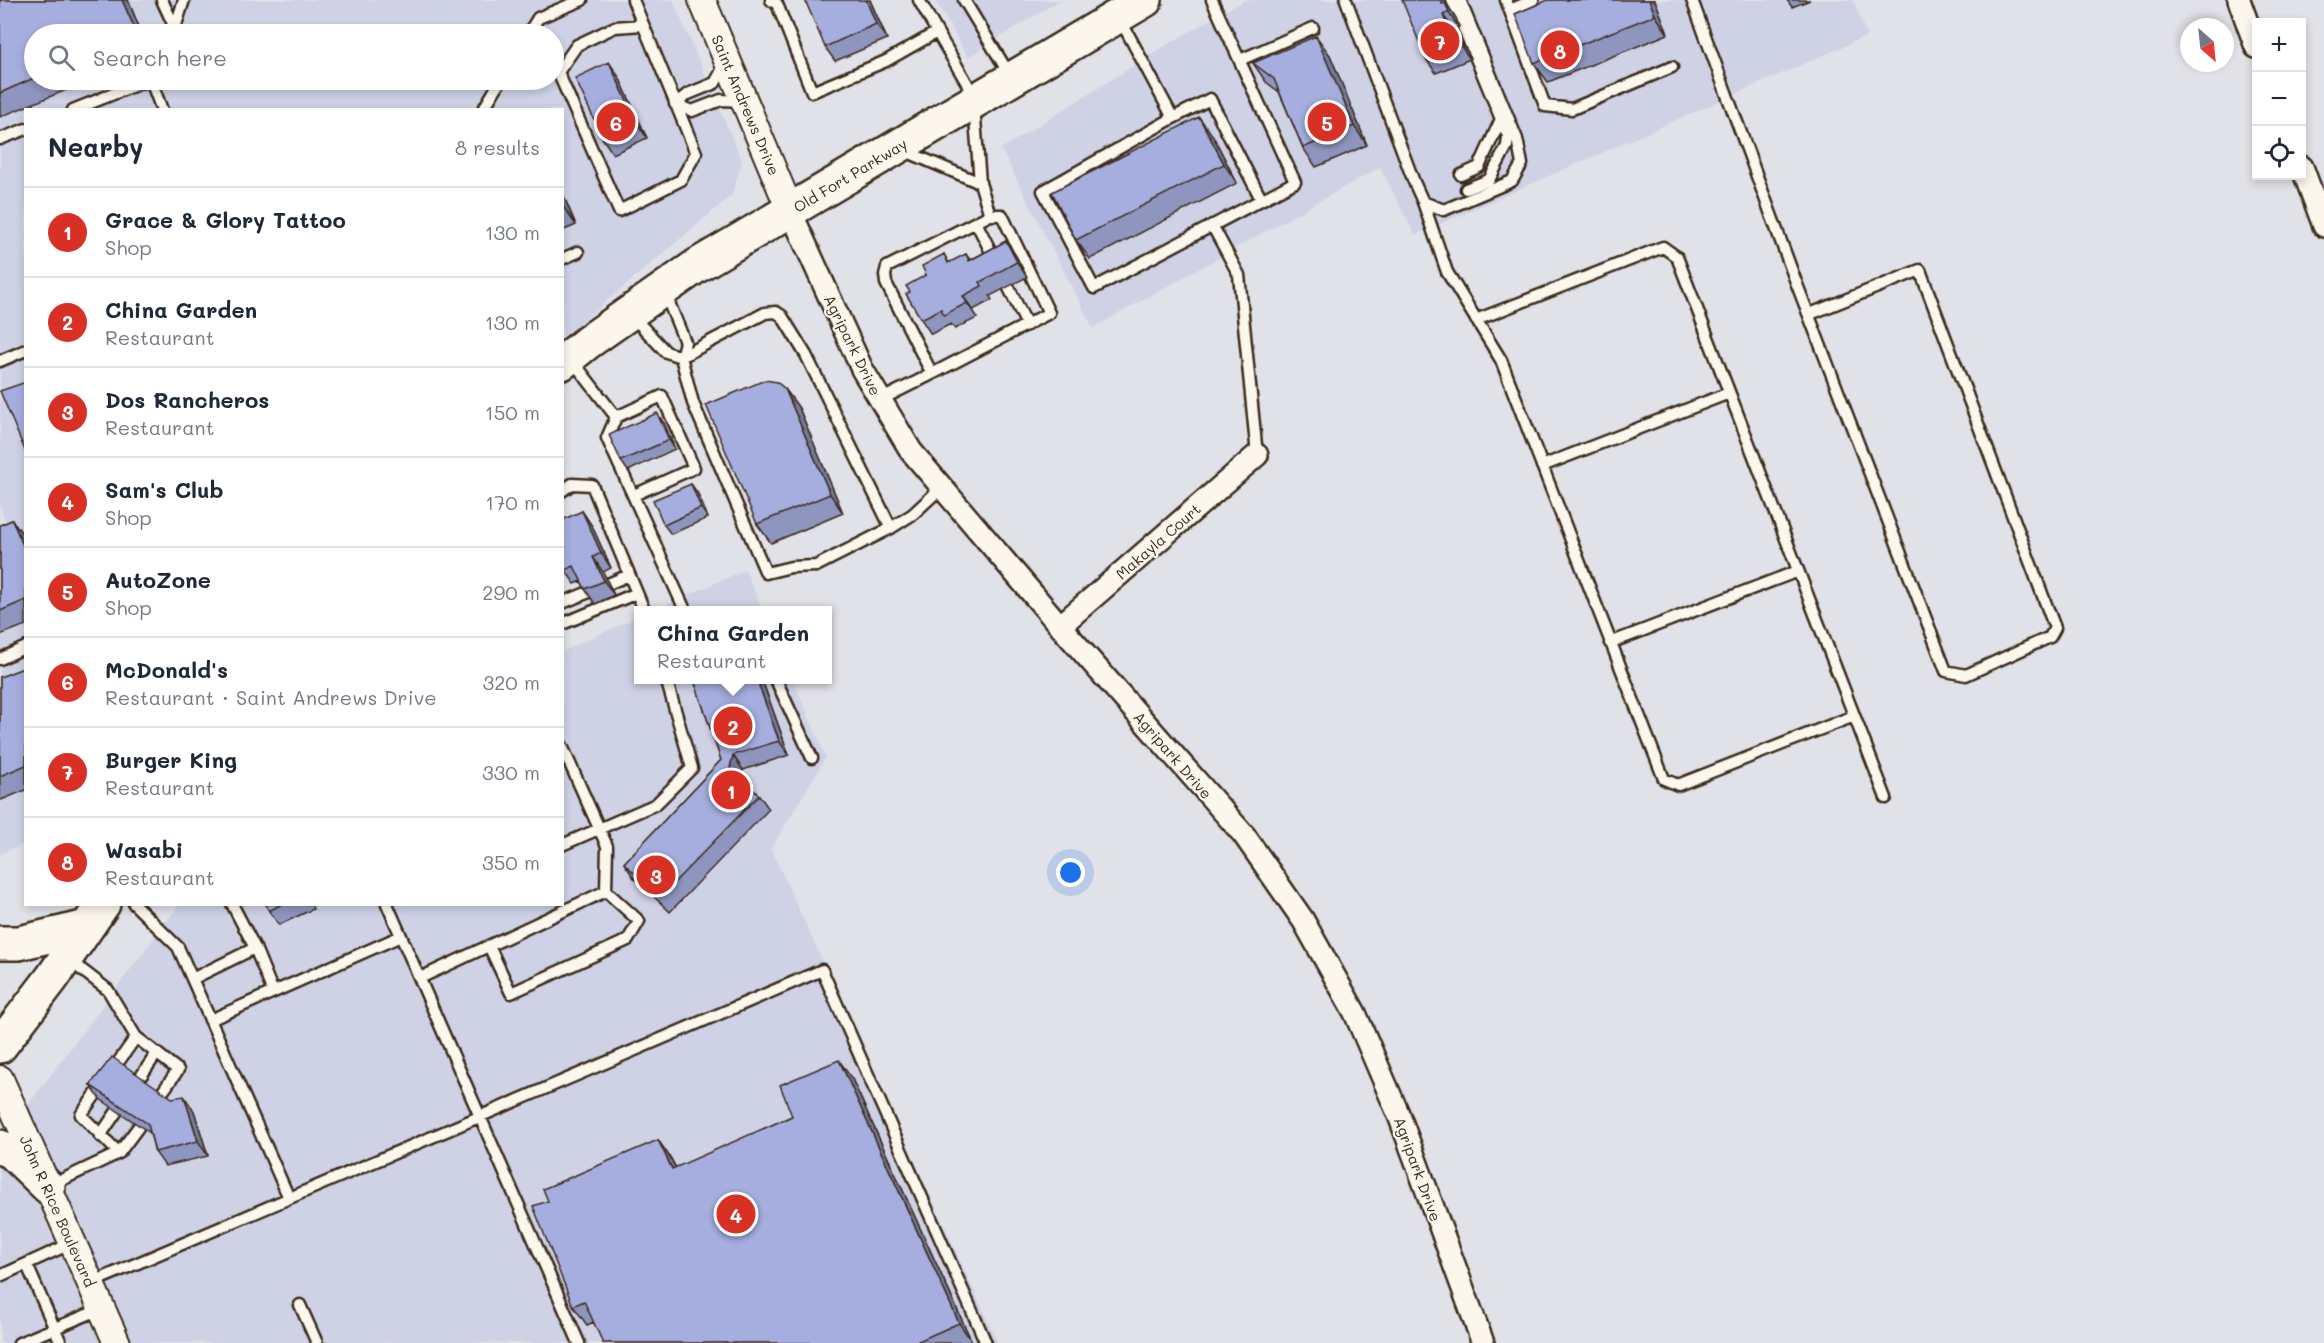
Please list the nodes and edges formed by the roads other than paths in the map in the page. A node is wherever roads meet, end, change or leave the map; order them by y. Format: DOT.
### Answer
graph roads {
  1 [pos="162,0"];
  2 [pos="184,0"];
  3 [pos="582,0"];
  4 [pos="633,0"];
  5 [pos="702,0"];
  6 [pos="918,0"];
  7 [pos="964,0"];
  8 [pos="1212,0"];
  9 [pos="1452,0"];
  10 [pos="1460,0"];
  11 [pos="1533,0"];
  12 [pos="1692,0"];
  13 [pos="2239,0"];
  14 [pos="1350,1"];
  15 [pos="776,2"];
  16 [pos="1508,5"];
  17 [pos="1132,8"];
  18 [pos="171,24"];
  19 [pos="176,24"];
  20 [pos="534,24"];
  21 [pos="643,25"];
  22 [pos="1313,28"];
  23 [pos="937,32"];
  24 [pos="2252,36"];
  25 [pos="727,60"];
  26 [pos="1240,60"];
  27 [pos="564,61"];
  28 [pos="1672,67"];
  29 [pos="1012,79"];
  30 [pos="564,89"];
  31 [pos="123,90"];
  32 [pos="154,90"];
  33 [pos="495,90"];
  34 [pos="976,100"];
  35 [pos="744,101"];
  36 [pos="675,105"];
  37 [pos="78,108"];
  38 [pos="161,108"];
  39 [pos="484,108"];
  40 [pos="1173,118"];
  41 [pos="1501,119"];
  42 [pos="24,130"];
  43 [pos="0,139"];
  44 [pos="896,148"];
  45 [pos="1461,175"];
  46 [pos="2306,180"];
  47 [pos="980,183"];
  48 [pos="1466,189"];
  49 [pos="1261,199"];
  50 [pos="1424,202"];
  51 [pos="790,210"];
  52 [pos="990,215"];
  53 [pos="976,222"];
  54 [pos="1212,225"];
  55 [pos="2324,226"];
  56 [pos="578,252"];
  57 [pos="564,258"];
  58 [pos="998,265"];
  59 [pos="1008,286"];
  60 [pos="664,290"];
  61 [pos="629,314"];
  62 [pos="1810,314"];
  63 [pos="1476,320"];
  64 [pos="1027,324"];
  65 [pos="24,351"];
  66 [pos="681,357"];
  67 [pos="566,360"];
  68 [pos="0,361"];
  69 [pos="932,374"];
  70 [pos="1729,393"];
  71 [pos="880,400"];
  72 [pos="616,417"];
  73 [pos="1257,455"];
  74 [pos="1542,466"];
  75 [pos="942,488"];
  76 [pos="564,490"];
  77 [pos="634,495"];
  78 [pos="891,528"];
  79 [pos="1798,571"];
  80 [pos="629,575"];
  81 [pos="608,584"];
  82 [pos="589,592"];
  83 [pos="637,593"];
  84 [pos="564,602"];
  85 [pos="642,606"];
  86 [pos="683,606"];
  87 [pos="564,623"];
  88 [pos="1060,626"];
  89 [pos="1610,643"];
  90 [pos="24,648"];
  91 [pos="0,659"];
  92 [pos="670,684"];
  93 [pos="778,684"];
  94 [pos="1854,716"];
  95 [pos="564,750"];
  96 [pos="812,758"];
  97 [pos="1886,798"];
  98 [pos="599,828"];
  99 [pos="564,844"];
  100 [pos="606,891"];
  101 [pos="136,906"];
  102 [pos="233,906"];
  103 [pos="388,906"];
  104 [pos="95,916"];
  105 [pos="401,936"];
  106 [pos="0,943"];
  107 [pos="489,946"];
  108 [pos="255,948"];
  109 [pos="66,958"];
  110 [pos="420,978"];
  111 [pos="192,979"];
  112 [pos="273,992"];
  113 [pos="210,1020"];
  114 [pos="136,1037"];
  115 [pos="0,1046"];
  116 [pos="157,1053"];
  117 [pos="0,1079"];
  118 [pos="137,1082"];
  119 [pos="159,1096"];
  120 [pos="117,1111"];
  121 [pos="480,1117"];
  122 [pos="139,1126"];
  123 [pos="100,1136"];
  124 [pos="0,1148"];
  125 [pos="119,1153"];
  126 [pos="48,1187"];
  127 [pos="289,1198"];
  128 [pos="73,1243"];
  129 [pos="27,1264"];
  130 [pos="0,1276"];
  131 [pos="90,1283"];
  132 [pos="300,1305"];
  133 [pos="102,1308"];
  134 [pos="54,1328"];
  135 [pos="19,1343"];
  136 [pos="61,1343"];
  137 [pos="117,1343"];
  138 [pos="317,1343"];
  139 [pos="579,1343"];
  140 [pos="986,1343"];
  141 [pos="1483,1343"];
  1 -- 18 [label="lane"];
  2 -- 19 [label="lane"];
  3 -- 20 [label="lane"];
  4 -- 21 [label="lane"];
  5 -- 25 [label="street, Saint Andrews Drive"];
  6 -- 23 [label="lane"];
  7 -- 29 [label="lane"];
  8 -- 26 [label="lane"];
  9 -- 41 [label="lane"];
  10 -- 50 [label="lane"];
  11 -- 16 [label="lane"];
  12 -- 62 [label="lane"];
  13 -- 24 [label="street"];
  14 -- 50 [label="lane"];
  15 -- 23 [label="lane"];
  16 -- 28 [label="lane"];
  17 -- 29 [label="main road, Old Fort Parkway"];
  17 -- 40 [label="lane"];
  21 -- 27 [label="lane"];
  21 -- 36 [label="lane"];
  22 -- 26 [label="lane"];
  23 -- 34 [label="lane"];
  25 -- 35 [label="street, Saint Andrews Drive"];
  25 -- 36 [label="lane"];
  26 -- 49 [label="lane"];
  29 -- 34 [label="main road, Old Fort Parkway"];
  30 -- 36 [label="lane"];
  31 -- 37 [label="lane"];
  32 -- 38 [label="lane"];
  33 -- 39 [label="lane"];
  34 -- 44 [label="main road, Old Fort Parkway"];
  34 -- 47 [label="lane"];
  35 -- 36 [label="lane"];
  35 -- 51 [label="street, Saint Andrews Drive"];
  40 -- 49 [label="lane"];
  40 -- 54 [label="lane"];
  41 -- 45 [label="lane"];
  41 -- 48 [label="lane"];
  42 -- 43 [label="lane"];
  44 -- 47 [label="lane"];
  44 -- 51 [label="main road, Old Fort Parkway"];
  46 -- 55 [label="street"];
  47 -- 52 [label="lane"];
  49 -- 54 [label="lane"];
  50 -- 63 [label="lane"];
  51 -- 60 [label="main road, Old Fort Parkway"];
  51 -- 71 [label="street, Agripark Drive"];
  52 -- 53 [label="lane"];
  52 -- 64 [label="lane"];
  53 -- 58 [label="lane"];
  53 -- 69 [label="lane"];
  54 -- 73 [label="lane"];
  56 -- 57 [label="lane"];
  59 -- 64 [label="lane"];
  60 -- 61 [label="main road, Old Fort Parkway"];
  60 -- 66 [label="lane"];
  61 -- 66 [label="lane"];
  61 -- 67 [label="main road, Old Fort Parkway"];
  62 -- 62 [label="lane"];
  63 -- 70 [label="lane"];
  63 -- 74 [label="lane"];
  64 -- 69 [label="lane"];
  65 -- 68 [label="lane"];
  66 -- 78 [label="lane"];
  66 -- 78 [label="lane"];
  67 -- 72 [label="lane"];
  69 -- 71 [label="lane"];
  70 -- 74 [label="lane"];
  70 -- 79 [label="lane"];
  71 -- 75 [label="street, Agripark Drive"];
  72 -- 77 [label="lane"];
  72 -- 77 [label="lane"];
  73 -- 88 [label="street, Makayla Court"];
  74 -- 89 [label="lane"];
  75 -- 78 [label="lane"];
  75 -- 88 [label="street, Agripark Drive"];
  76 -- 80 [label="lane"];
  77 -- 86 [label="lane"];
  79 -- 89 [label="lane"];
  79 -- 94 [label="lane"];
  80 -- 81 [label="lane"];
  80 -- 83 [label="lane"];
  82 -- 84 [label="lane"];
  83 -- 85 [label="lane"];
  83 -- 87 [label="lane"];
  88 -- 141 [label="street, Agripark Drive"];
  89 -- 94 [label="lane"];
  90 -- 91 [label="lane"];
  92 -- 98 [label="lane"];
  93 -- 96 [label="lane"];
  94 -- 97 [label="lane"];
  95 -- 98 [label="lane"];
  98 -- 99 [label="lane"];
  98 -- 100 [label="lane"];
  100 -- 107 [label="lane"];
  100 -- 107 [label="lane"];
  101 -- 111 [label="lane"];
  102 -- 108 [label="lane"];
  103 -- 105 [label="lane"];
  104 -- 106 [label="main road"];
  104 -- 109 [label="main road"];
  105 -- 110 [label="lane"];
  105 -- 112 [label="lane"];
  107 -- 110 [label="lane"];
  108 -- 111 [label="lane"];
  108 -- 112 [label="lane"];
  109 -- 114 [label="lane"];
  109 -- 115 [label="main road"];
  110 -- 121 [label="lane"];
  111 -- 113 [label="lane"];
  112 -- 113 [label="lane"];
  113 -- 127 [label="lane"];
  114 -- 116 [label="lane"];
  114 -- 123 [label="lane"];
  116 -- 118 [label="lane"];
  116 -- 119 [label="lane"];
  117 -- 126 [label="street, John R Rice Boulevard"];
  120 -- 123 [label="lane"];
  121 -- 127 [label="lane"];
  121 -- 139 [label="lane"];
  121 -- 140 [label="lane"];
  122 -- 125 [label="lane"];
  123 -- 125 [label="lane"];
  124 -- 126 [label="main road"];
  125 -- 126 [label="lane"];
  126 -- 128 [label="street, John R Rice Boulevard"];
  127 -- 131 [label="lane"];
  128 -- 129 [label="lane"];
  128 -- 131 [label="street, John R Rice Boulevard"];
  129 -- 130 [label="lane"];
  129 -- 134 [label="lane"];
  131 -- 133 [label="street, John R Rice Boulevard"];
  132 -- 138 [label="lane"];
  133 -- 134 [label="lane"];
  133 -- 137 [label="street, John R Rice Boulevard"];
  134 -- 135 [label="lane"];
  134 -- 136 [label="lane"];
}
